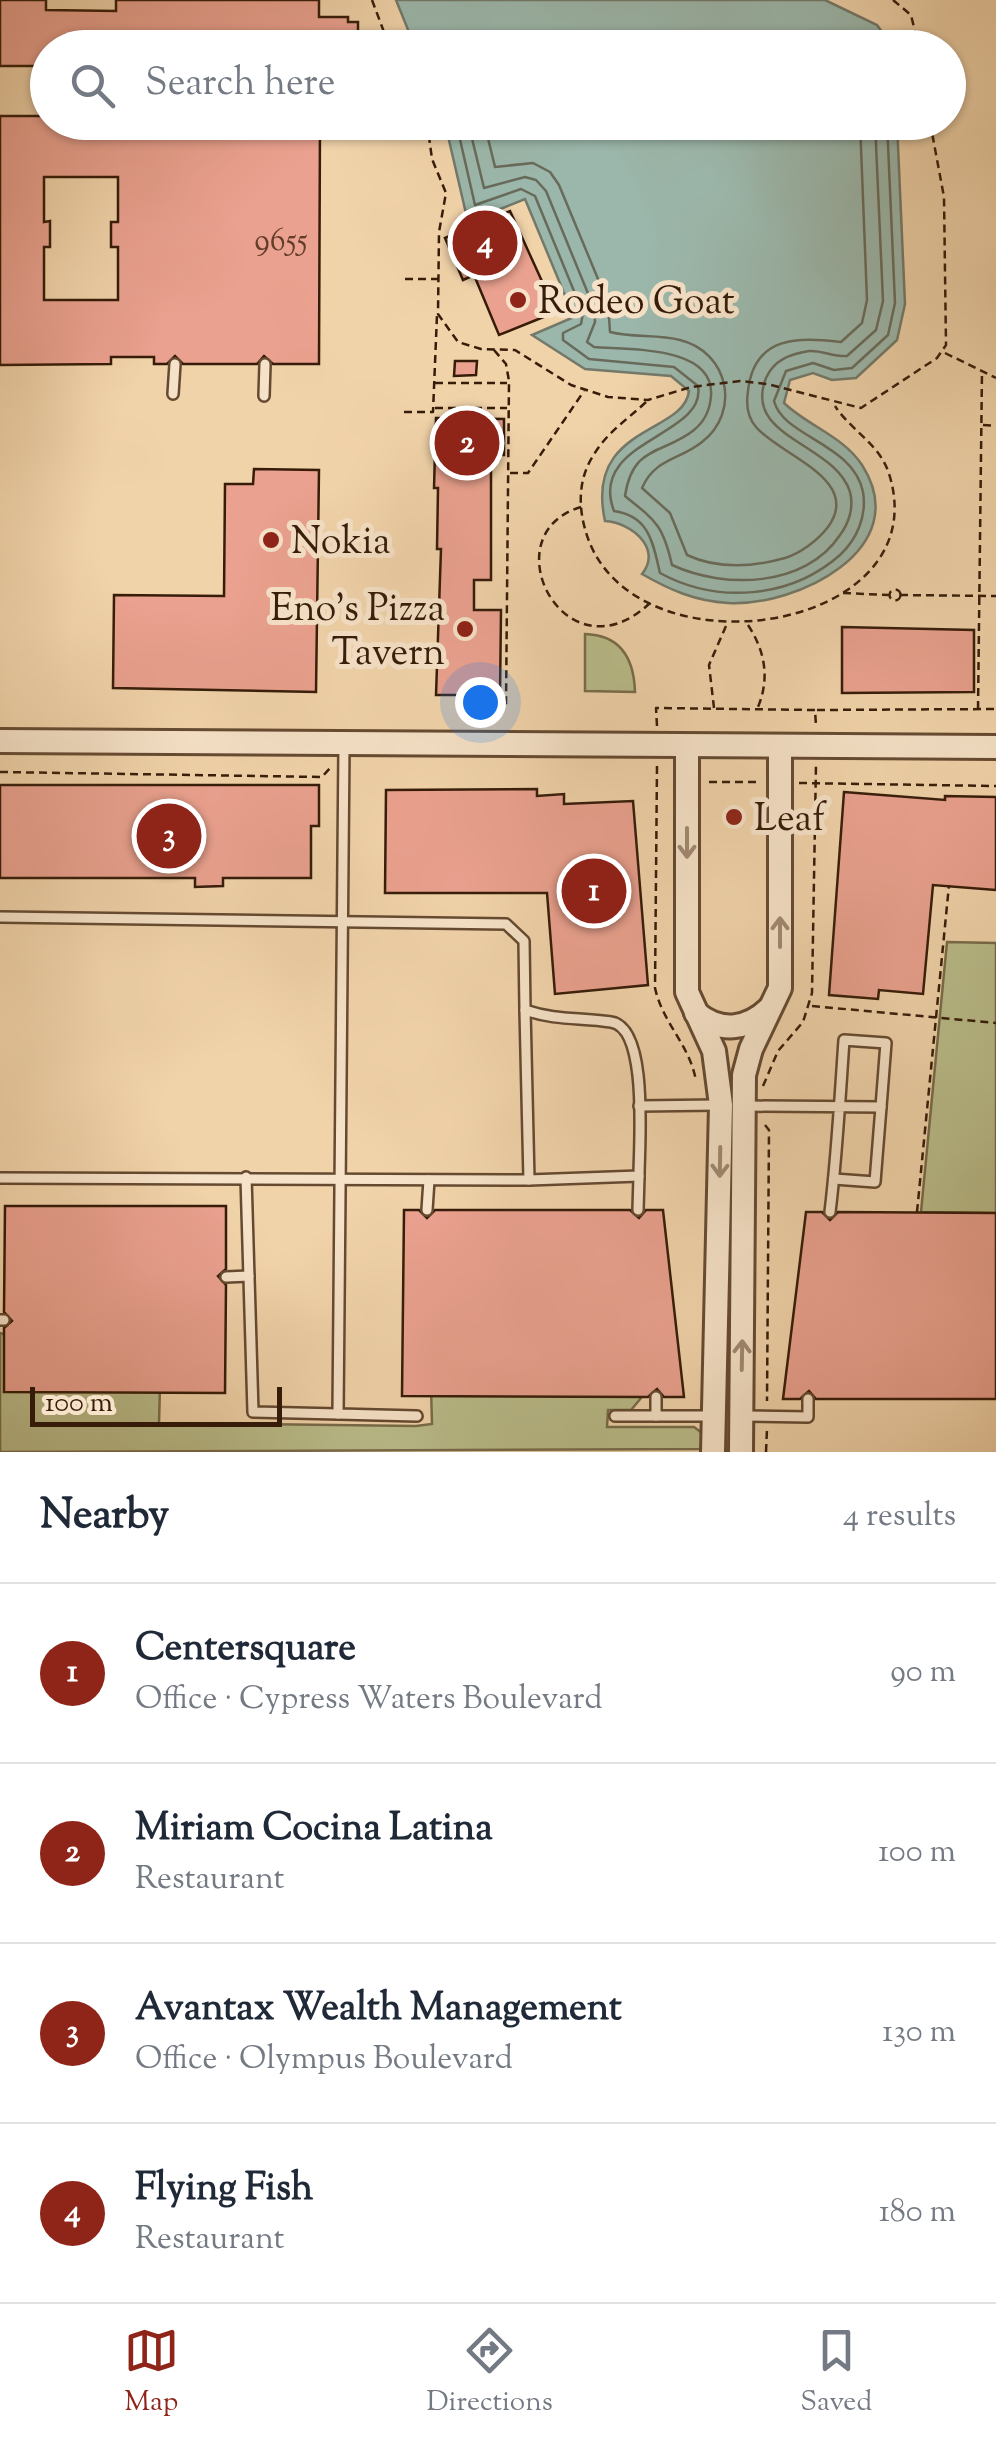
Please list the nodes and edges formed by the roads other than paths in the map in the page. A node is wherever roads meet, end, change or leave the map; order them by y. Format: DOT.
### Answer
graph roads {
  1 [pos="175,364"];
  2 [pos="265,364"];
  3 [pos="173,394"];
  4 [pos="264,396"];
  5 [pos="0,741"];
  6 [pos="344,743"];
  7 [pos="687,746"];
  8 [pos="996,747"];
  9 [pos="780,748"];
  10 [pos="0,917"];
  11 [pos="346,920"];
  12 [pos="777,1001"];
  13 [pos="525,1010"];
  14 [pos="694,1011"];
  15 [pos="713,1097"];
  16 [pos="840,1104"];
  17 [pos="755,1105"];
  18 [pos="639,1106"];
  19 [pos="881,1107"];
  20 [pos="639,1176"];
  21 [pos="0,1178"];
  22 [pos="246,1178"];
  23 [pos="834,1179"];
  24 [pos="342,1180"];
  25 [pos="429,1180"];
  26 [pos="528,1180"];
  27 [pos="427,1210"];
  28 [pos="638,1210"];
  29 [pos="830,1212"];
  30 [pos="248,1276"];
  31 [pos="226,1277"];
  32 [pos="656,1397"];
  33 [pos="808,1399"];
  34 [pos="338,1414"];
  35 [pos="417,1416"];
  36 [pos="615,1416"];
  37 [pos="656,1416"];
  38 [pos="714,1416"];
  39 [pos="741,1416"];
  40 [pos="713,1452"];
  41 [pos="741,1452"];
  1 -- 3 [label="lane"];
  2 -- 4 [label="lane"];
  5 -- 6 [label="street"];
  6 -- 7 [label="street"];
  6 -- 11 [label="lane"];
  7 -- 9 [label="street"];
  7 -- 14 [label="street, one-way"];
  8 -- 9 [label="street"];
  12 -- 9 [label="street, one-way"];
  10 -- 11 [label="lane"];
  11 -- 13 [label="lane"];
  11 -- 24 [label="lane"];
  12 -- 14 [label="street"];
  12 -- 17 [label="street"];
  13 -- 18 [label="lane"];
  13 -- 26 [label="lane"];
  14 -- 15 [label="street"];
  15 -- 17 [label="street"];
  15 -- 18 [label="lane"];
  15 -- 38 [label="street, one-way"];
  16 -- 17 [label="lane"];
  16 -- 19 [label="lane"];
  16 -- 19 [label="lane"];
  16 -- 23 [label="lane"];
  39 -- 17 [label="street, one-way"];
  18 -- 20 [label="lane"];
  19 -- 23 [label="lane"];
  20 -- 26 [label="lane"];
  20 -- 28 [label="lane"];
  21 -- 22 [label="lane"];
  22 -- 24 [label="lane"];
  22 -- 30 [label="lane"];
  23 -- 29 [label="lane"];
  24 -- 25 [label="lane"];
  24 -- 34 [label="lane"];
  25 -- 26 [label="lane"];
  25 -- 27 [label="lane"];
  30 -- 31 [label="lane"];
  30 -- 34 [label="lane"];
  32 -- 37 [label="lane"];
  33 -- 39 [label="lane"];
  34 -- 35 [label="lane"];
  36 -- 37 [label="lane"];
  37 -- 38 [label="lane"];
  38 -- 39 [label="street"];
  38 -- 40 [label="street"];
  39 -- 41 [label="street"];
}
